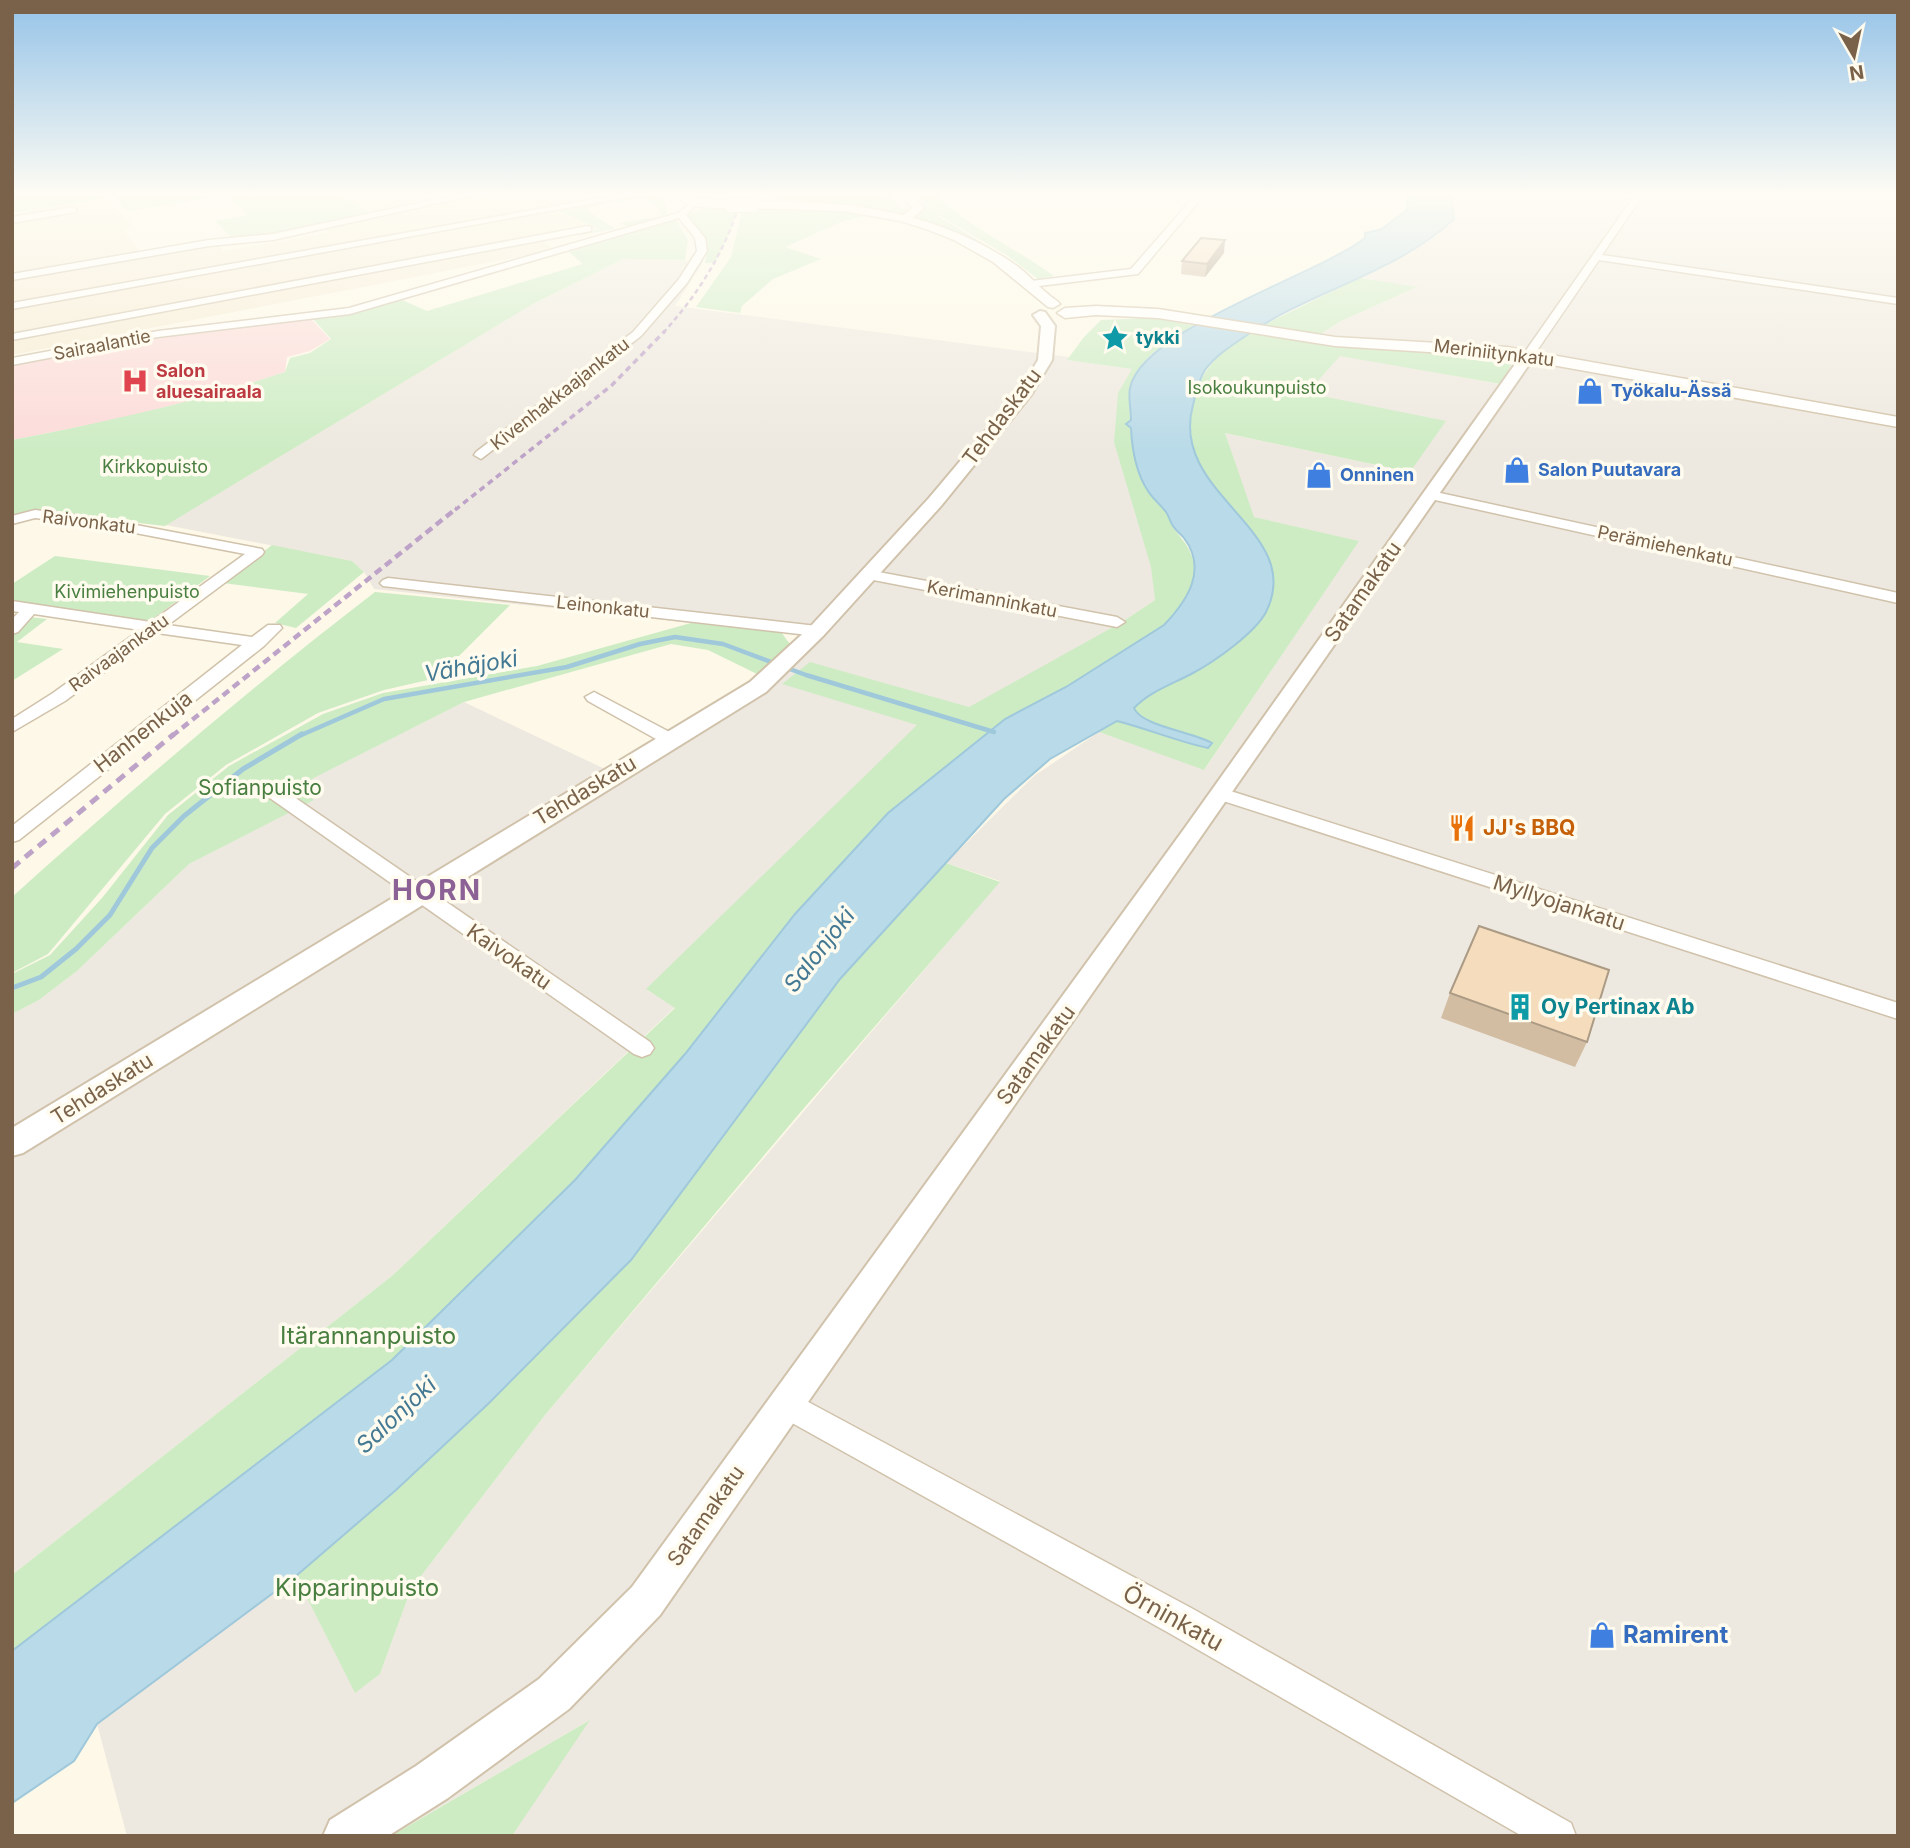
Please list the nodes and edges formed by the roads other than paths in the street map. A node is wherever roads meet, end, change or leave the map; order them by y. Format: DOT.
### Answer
graph roads {
  1 [pos="139,278"];
  2 [pos="328,278"];
  3 [pos="463,278"];
  4 [pos="685,278"];
  5 [pos="1013,278"];
  6 [pos="1119,278"];
  7 [pos="1581,278"];
  8 [pos="1742,278"];
  9 [pos="1898,301"];
  10 [pos="12,306"];
  11 [pos="1048,307"];
  12 [pos="12,337"];
  13 [pos="1528,356"];
  14 [pos="12,362"];
  15 [pos="1898,422"];
  16 [pos="481,455"];
  17 [pos="1431,495"];
  18 [pos="12,520"];
  19 [pos="257,552"];
  20 [pos="868,575"];
  21 [pos="388,583"];
  22 [pos="1898,598"];
  23 [pos="12,607"];
  24 [pos="30,609"];
  25 [pos="1117,622"];
  26 [pos="155,627"];
  27 [pos="274,628"];
  28 [pos="12,629"];
  29 [pos="817,631"];
  30 [pos="258,643"];
  31 [pos="781,667"];
  32 [pos="594,697"];
  33 [pos="12,727"];
  34 [pos="671,740"];
  35 [pos="274,792"];
  36 [pos="1221,794"];
  37 [pos="12,836"];
  38 [pos="419,894"];
  39 [pos="1898,1011"];
  40 [pos="642,1048"];
  41 [pos="12,1144"];
  42 [pos="786,1404"];
  43 [pos="346,1836"];
  44 [pos="1558,1836"];
  1 -- 10 [label="street"];
  2 -- 12 [label="street"];
  3 -- 14 [label="street, Sairaalantie"];
  4 -- 16 [label="street, Kivenhakkaajankatu"];
  5 -- 11 [label="main road"];
  6 -- 11 [label="street"];
  7 -- 13 [label="street, Satamakatu"];
  8 -- 9 [label="street"];
  11 -- 13 [label="main road, Meriniitynkatu"];
  11 -- 20 [label="street, Tehdaskatu"];
  13 -- 15 [label="main road, Meriniitynkatu"];
  13 -- 17 [label="street, Satamakatu"];
  17 -- 22 [label="street, Perämiehenkatu"];
  17 -- 36 [label="street, Satamakatu"];
  18 -- 19 [label="street, Raivonkatu"];
  19 -- 26 [label="street, Raivaajankatu"];
  20 -- 25 [label="street, Kerimanninkatu"];
  20 -- 29 [label="street, Tehdaskatu"];
  21 -- 29 [label="street, Leinonkatu"];
  23 -- 24 [label="street"];
  24 -- 26 [label="street"];
  24 -- 28 [label="street"];
  26 -- 30 [label="street"];
  26 -- 33 [label="street, Raivaajankatu"];
  27 -- 30 [label="street, Hanhenkuja"];
  29 -- 31 [label="street, Tehdaskatu"];
  30 -- 37 [label="street, Hanhenkuja"];
  31 -- 34 [label="street, Tehdaskatu"];
  32 -- 34 [label="street"];
  34 -- 38 [label="street, Tehdaskatu"];
  35 -- 38 [label="street, Kaivokatu"];
  36 -- 39 [label="street, Myllyojankatu"];
  36 -- 42 [label="street, Satamakatu"];
  38 -- 40 [label="street, Kaivokatu"];
  38 -- 41 [label="street, Tehdaskatu"];
  42 -- 43 [label="street, Satamakatu"];
  42 -- 44 [label="street, Örninkatu"];
}
